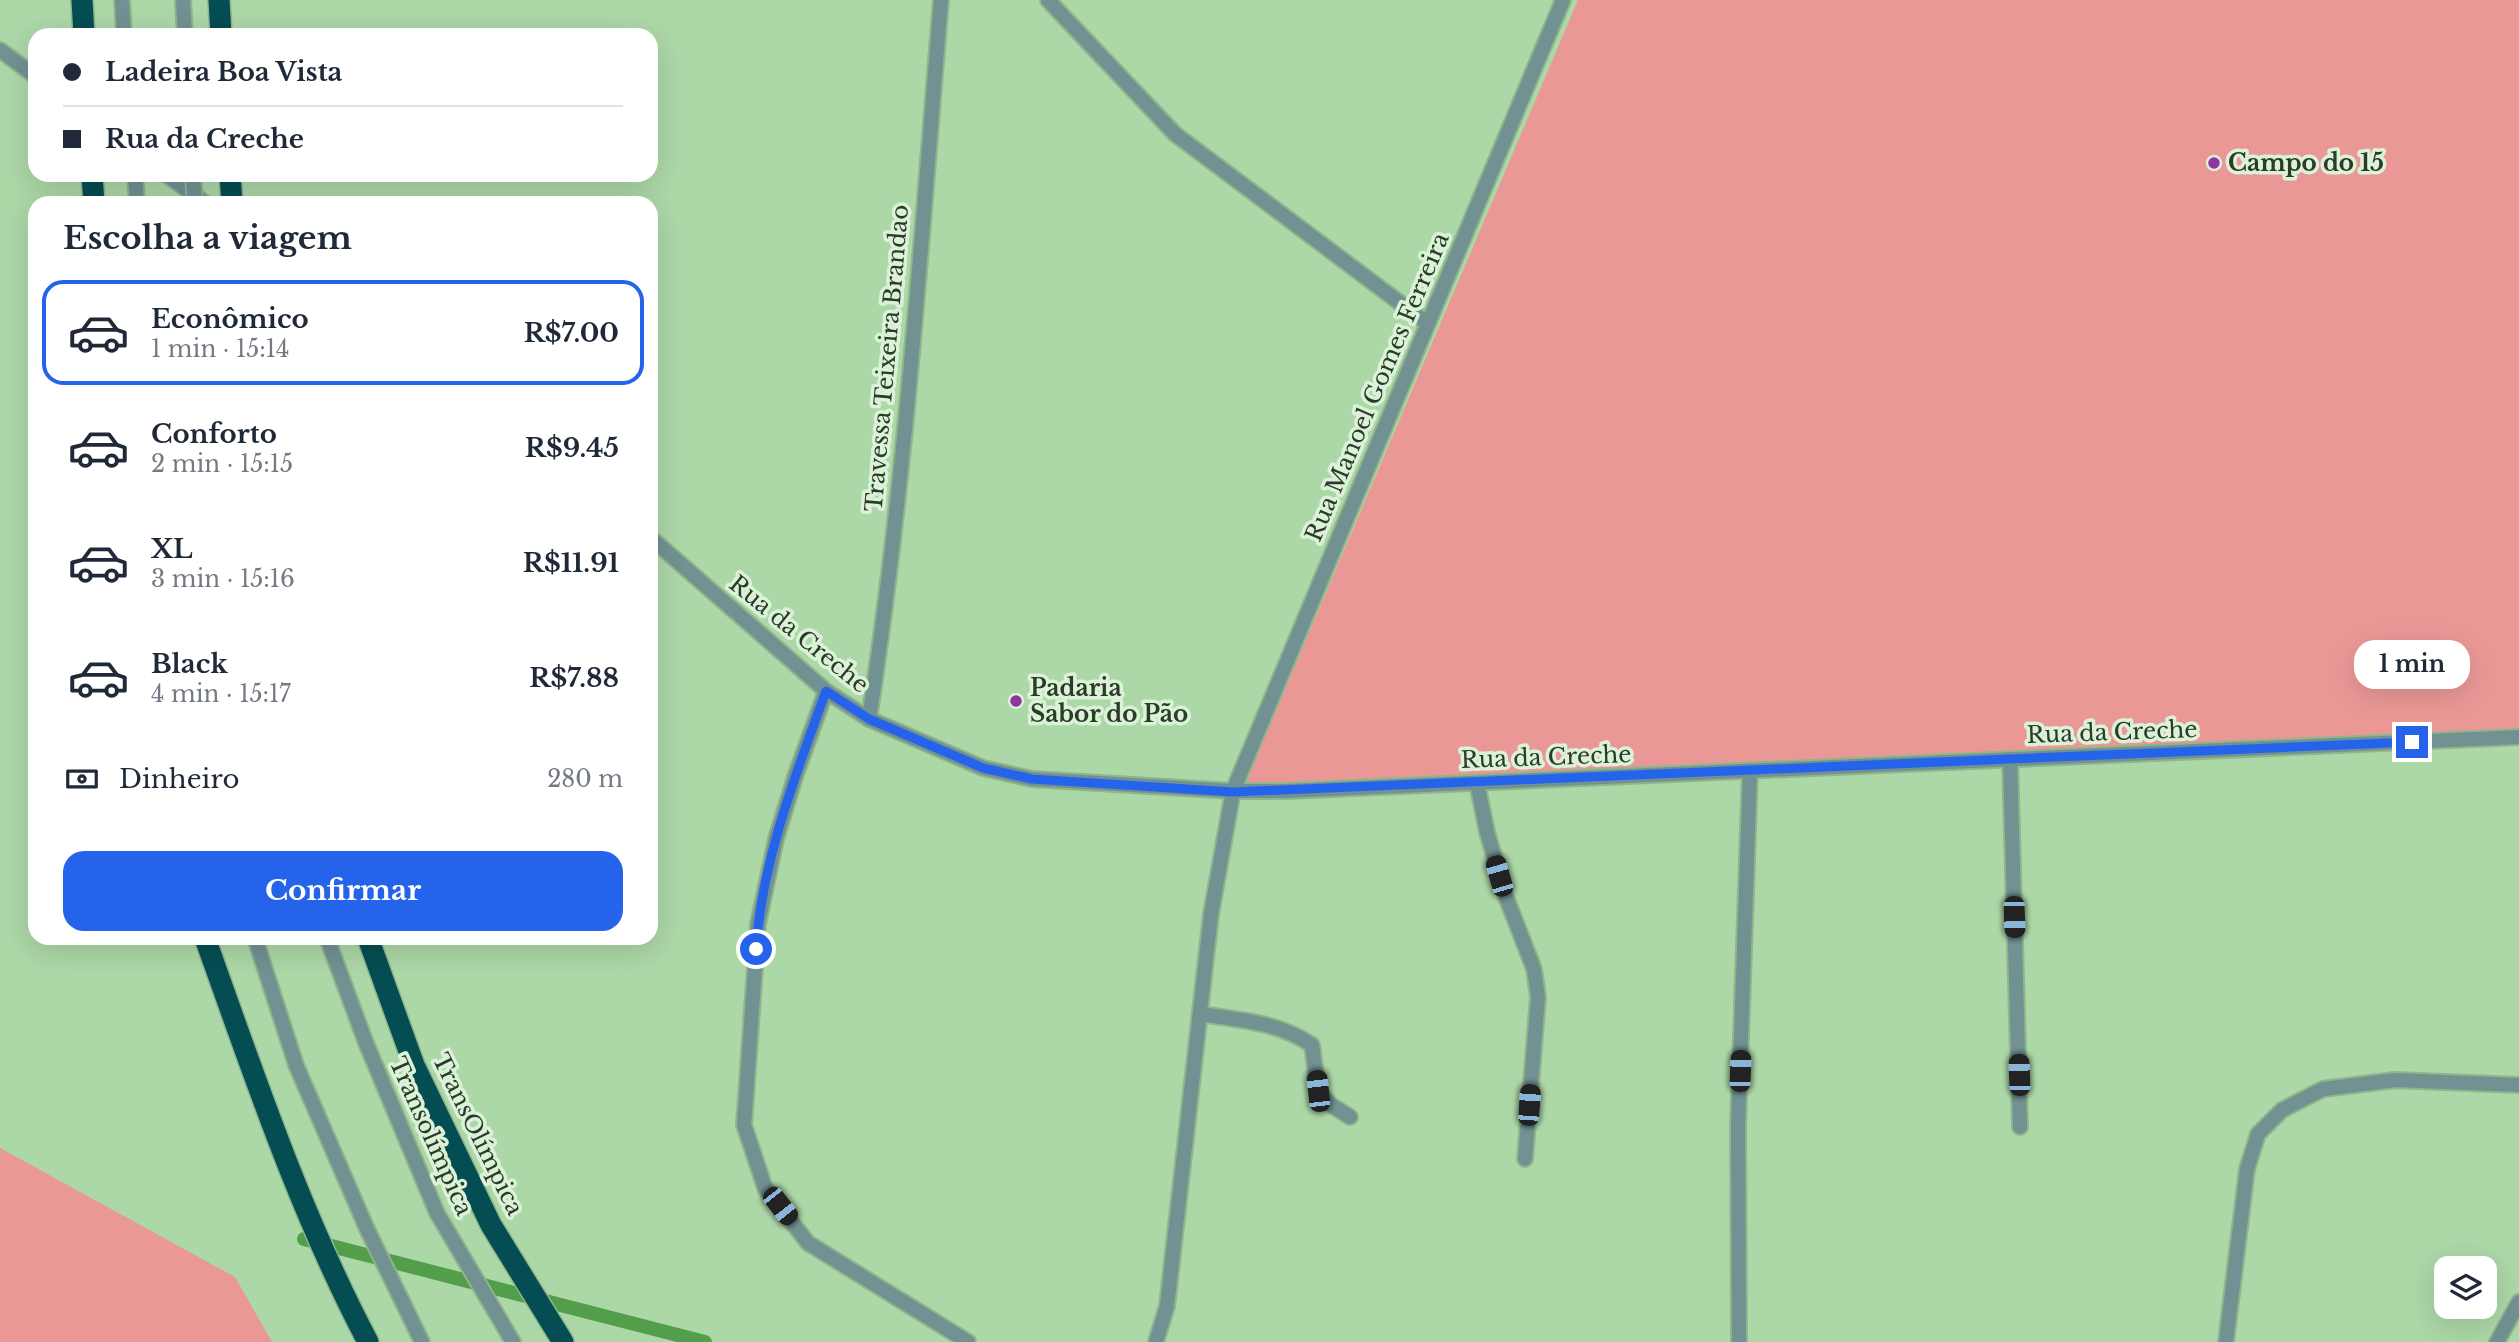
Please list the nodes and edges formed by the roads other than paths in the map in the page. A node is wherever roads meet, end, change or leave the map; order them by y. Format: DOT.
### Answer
graph roads {
  1 [pos="82,0"];
  2 [pos="122,0"];
  3 [pos="183,0"];
  4 [pos="219,0"];
  5 [pos="941,0"];
  6 [pos="1048,0"];
  7 [pos="1563,0"];
  8 [pos="84,28"];
  9 [pos="124,28"];
  10 [pos="185,28"];
  11 [pos="221,28"];
  12 [pos="0,50"];
  13 [pos="28,71"];
  14 [pos="176,182"];
  15 [pos="196,196"];
  16 [pos="1428,324"];
  17 [pos="658,544"];
  18 [pos="826,691"];
  19 [pos="869,719"];
  20 [pos="2519,737"];
  21 [pos="2010,759"];
  22 [pos="1750,771"];
  23 [pos="1477,783"];
  24 [pos="1233,792"];
  25 [pos="208,945"];
  26 [pos="257,945"];
  27 [pos="330,945"];
  28 [pos="371,945"];
  29 [pos="1200,1013"];
  30 [pos="2519,1085"];
  31 [pos="1350,1117"];
  32 [pos="2020,1128"];
  33 [pos="1525,1159"];
  34 [pos="2519,1302"];
  35 [pos="368,1342"];
  36 [pos="422,1342"];
  37 [pos="513,1342"];
  38 [pos="563,1342"];
  39 [pos="968,1342"];
  40 [pos="1157,1342"];
  41 [pos="1739,1342"];
  42 [pos="2226,1342"];
  43 [pos="2497,1342"];
  1 -- 8 [label="highway"];
  2 -- 9 [label="street"];
  3 -- 10 [label="street"];
  4 -- 11 [label="highway"];
  5 -- 19 [label="street, Travessa Teixeira Brandao"];
  6 -- 16 [label="street"];
  7 -- 16 [label="street, Rua Manoel Gomes Ferreira"];
  12 -- 13 [label="street"];
  14 -- 15 [label="street"];
  16 -- 24 [label="street, Rua Manoel Gomes Ferreira"];
  17 -- 18 [label="street, Rua da Creche"];
  18 -- 19 [label="street, Rua da Creche"];
  18 -- 39 [label="street"];
  19 -- 24 [label="street, Rua da Creche"];
  20 -- 21 [label="street, Rua da Creche"];
  21 -- 22 [label="street, Rua da Creche"];
  21 -- 32 [label="street"];
  22 -- 23 [label="street, Rua da Creche"];
  22 -- 41 [label="street"];
  23 -- 24 [label="street, Rua da Creche"];
  23 -- 33 [label="street"];
  24 -- 29 [label="street, Rua Manoel Gomes Ferreira"];
  25 -- 35 [label="highway"];
  26 -- 36 [label="street"];
  27 -- 37 [label="street, Transolímpica"];
  28 -- 38 [label="highway, TransOlímpica"];
  29 -- 31 [label="street"];
  29 -- 40 [label="street, Rua Manoel Gomes Ferreira"];
  30 -- 42 [label="street"];
  34 -- 43 [label="street"];
}
